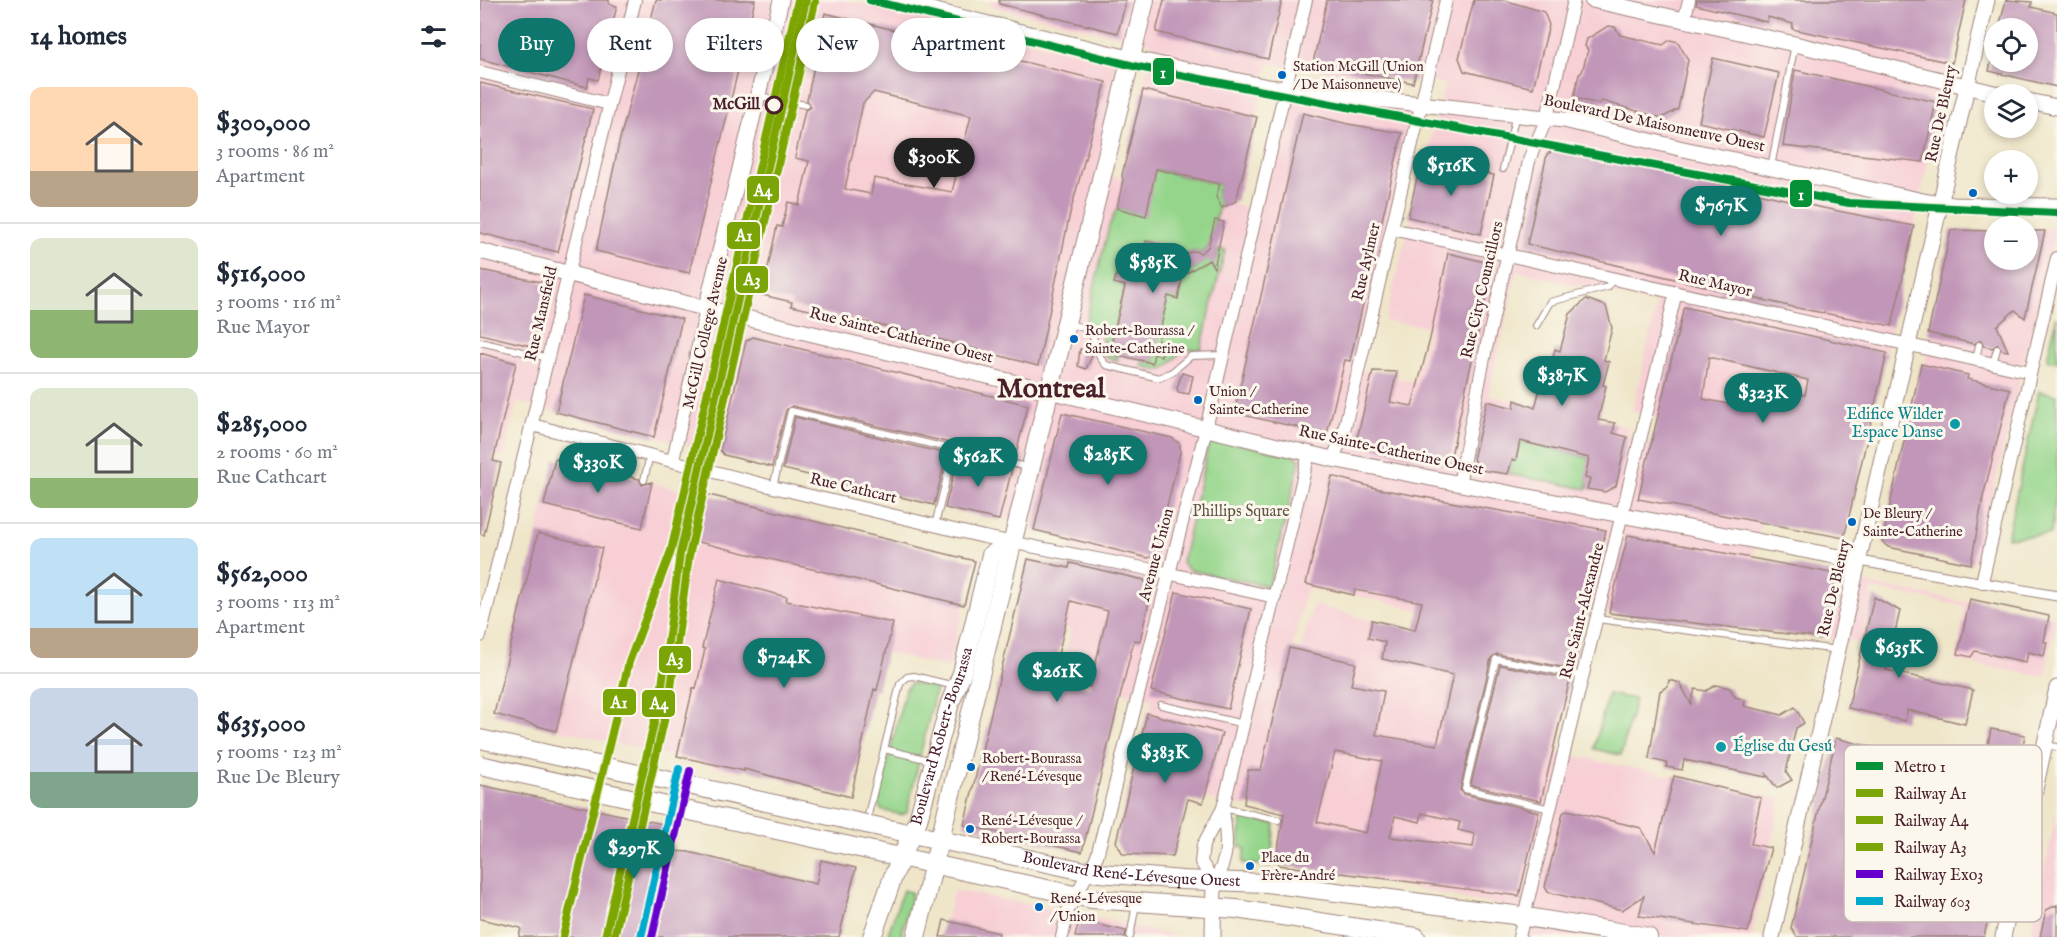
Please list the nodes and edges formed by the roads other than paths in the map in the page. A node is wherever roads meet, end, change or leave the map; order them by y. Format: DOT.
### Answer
graph roads {
  1 [pos="635,0"];
  2 [pos="781,0"];
  3 [pos="806,0"];
  4 [pos="890,0"];
  5 [pos="1145,0"];
  6 [pos="1306,0"];
  7 [pos="1446,0"];
  8 [pos="1574,0"];
  9 [pos="1592,0"];
  10 [pos="1689,0"];
  11 [pos="1987,0"];
  12 [pos="1684,21"];
  13 [pos="1795,44"];
  14 [pos="1129,58"];
  15 [pos="480,72"];
  16 [pos="1966,87"];
  17 [pos="1286,89"];
  18 [pos="1984,91"];
  19 [pos="758,96"];
  20 [pos="781,100"];
  21 [pos="2038,103"];
  22 [pos="609,104"];
  23 [pos="1422,104"];
  24 [pos="806,105"];
  25 [pos="2057,107"];
  26 [pos="1516,113"];
  27 [pos="1547,118"];
  28 [pos="1770,168"];
  29 [pos="1503,169"];
  30 [pos="1940,204"];
  31 [pos="2057,206"];
  32 [pos="1392,229"];
  33 [pos="480,251"];
  34 [pos="1509,255"];
  35 [pos="2057,258"];
  36 [pos="569,272"];
  37 [pos="1613,278"];
  38 [pos="1676,292"];
  39 [pos="706,309"];
  40 [pos="729,314"];
  41 [pos="1066,323"];
  42 [pos="1536,326"];
  43 [pos="480,342"];
  44 [pos="1908,344"];
  45 [pos="1979,345"];
  46 [pos="1997,349"];
  47 [pos="1223,355"];
  48 [pos="549,358"];
  49 [pos="1976,360"];
  50 [pos="1993,364"];
  51 [pos="2030,372"];
  52 [pos="1049,392"];
  53 [pos="532,425"];
  54 [pos="1206,429"];
  55 [pos="954,449"];
  56 [pos="1309,453"];
  57 [pos="650,454"];
  58 [pos="1332,459"];
  59 [pos="673,460"];
  60 [pos="693,465"];
  61 [pos="1031,468"];
  62 [pos="644,480"];
  63 [pos="1459,484"];
  64 [pos="773,487"];
  65 [pos="1623,516"];
  66 [pos="934,525"];
  67 [pos="1013,542"];
  68 [pos="1860,561"];
  69 [pos="1169,573"];
  70 [pos="1982,582"];
  71 [pos="2057,596"];
  72 [pos="1275,597"];
  73 [pos="1597,619"];
  74 [pos="480,636"];
  75 [pos="1839,650"];
  76 [pos="1583,677"];
  77 [pos="957,686"];
  78 [pos="2057,688"];
  79 [pos="1161,705"];
  80 [pos="2055,714"];
  81 [pos="1244,724"];
  82 [pos="480,739"];
  83 [pos="2051,746"];
  84 [pos="884,749"];
  85 [pos="933,761"];
  86 [pos="480,765"];
  87 [pos="2042,782"];
  88 [pos="1223,808"];
  89 [pos="1551,809"];
  90 [pos="1278,820"];
  91 [pos="866,824"];
  92 [pos="911,834"];
  93 [pos="941,840"];
  94 [pos="900,858"];
  95 [pos="934,864"];
  96 [pos="1089,872"];
  97 [pos="1214,882"];
  98 [pos="1076,896"];
  99 [pos="1136,903"];
  100 [pos="1214,908"];
  101 [pos="1524,917"];
  102 [pos="2007,922"];
  103 [pos="1360,932"];
  104 [pos="873,937"];
  105 [pos="916,937"];
  106 [pos="1062,937"];
  107 [pos="1130,937"];
  108 [pos="1213,937"];
  109 [pos="1416,937"];
  110 [pos="1519,937"];
  111 [pos="1648,937"];
  112 [pos="1772,937"];
  113 [pos="2003,937"];
  1 -- 22 [label="street, Rue Mansfield"];
  2 -- 19 [label="street, McGill College Avenue"];
  3 -- 20 [label="street, McGill College Avenue"];
  4 -- 14 [label="street, Boulevard De Maisonneuve Ouest"];
  5 -- 14 [label="main road, Boulevard Robert-Bourassa"];
  6 -- 17 [label="street, Avenue Union"];
  7 -- 23 [label="street, Rue Aylmer"];
  8 -- 27 [label="street, Rue City Councillors"];
  9 -- 12 [label="street"];
  10 -- 12 [label="street"];
  11 -- 16 [label="street, Rue De Bleury"];
  12 -- 13 [label="street"];
  13 -- 16 [label="street"];
  13 -- 28 [label="lane"];
  14 -- 17 [label="street, Boulevard De Maisonneuve Ouest"];
  14 -- 41 [label="main road, Boulevard Robert-Bourassa"];
  15 -- 22 [label="street"];
  16 -- 18 [label="street"];
  16 -- 30 [label="street, Rue De Bleury"];
  17 -- 23 [label="street, Boulevard De Maisonneuve Ouest"];
  17 -- 47 [label="street, Avenue Union"];
  19 -- 20 [label="lane"];
  19 -- 39 [label="street, McGill College Avenue"];
  20 -- 24 [label="lane"];
  20 -- 40 [label="street, McGill College Avenue"];
  21 -- 25 [label="street"];
  22 -- 36 [label="street, Rue Mansfield"];
  23 -- 26 [label="street, Boulevard De Maisonneuve Ouest"];
  23 -- 32 [label="street, Rue Aylmer"];
  26 -- 27 [label="street, Boulevard De Maisonneuve Ouest"];
  26 -- 29 [label="lane"];
  27 -- 28 [label="street, Boulevard De Maisonneuve Ouest"];
  27 -- 34 [label="street, Rue City Councillors"];
  28 -- 30 [label="street, Boulevard De Maisonneuve Ouest"];
  30 -- 31 [label="street, Boulevard De Maisonneuve Ouest"];
  30 -- 44 [label="street, Rue De Bleury"];
  32 -- 34 [label="street, Rue Mayor"];
  32 -- 58 [label="street, Rue Aylmer"];
  33 -- 36 [label="street, Rue Sainte-Catherine Ouest"];
  34 -- 37 [label="street, Rue Mayor"];
  34 -- 63 [label="street, Rue City Councillors"];
  35 -- 51 [label="street"];
  36 -- 39 [label="street, Rue Sainte-Catherine Ouest"];
  36 -- 48 [label="street, Rue Mansfield"];
  37 -- 38 [label="street, Rue Mayor"];
  37 -- 42 [label="lane"];
  38 -- 44 [label="street, Rue Mayor"];
  38 -- 65 [label="street, Rue Saint-Alexandre"];
  39 -- 40 [label="street, Rue Sainte-Catherine Ouest"];
  39 -- 59 [label="street, McGill College Avenue"];
  40 -- 52 [label="street, Rue Sainte-Catherine Ouest"];
  40 -- 60 [label="street, McGill College Avenue"];
  41 -- 47 [label="lane"];
  41 -- 52 [label="main road, Boulevard Robert-Bourassa"];
  43 -- 48 [label="lane"];
  44 -- 49 [label="street, Rue Mayor"];
  44 -- 68 [label="street, Rue De Bleury"];
  45 -- 49 [label="lane"];
  46 -- 50 [label="lane"];
  47 -- 54 [label="street, Avenue Union"];
  48 -- 53 [label="street, Rue Mansfield"];
  49 -- 50 [label="street, Rue Mayor"];
  50 -- 51 [label="street, Rue Mayor"];
  51 -- 70 [label="street"];
  52 -- 54 [label="street, Rue Sainte-Catherine Ouest"];
  52 -- 61 [label="main road, Boulevard Robert-Bourassa"];
  53 -- 57 [label="street, Rue Cathcart"];
  53 -- 74 [label="street, Rue Mansfield"];
  54 -- 56 [label="street, Rue Sainte-Catherine Ouest"];
  54 -- 69 [label="street, Avenue Union"];
  55 -- 61 [label="lane"];
  55 -- 64 [label="lane"];
  55 -- 66 [label="lane"];
  56 -- 58 [label="street, Rue Sainte-Catherine Ouest"];
  56 -- 72 [label="street"];
  57 -- 59 [label="street, Rue Cathcart"];
  57 -- 62 [label="lane"];
  58 -- 63 [label="street, Rue Sainte-Catherine Ouest"];
  59 -- 60 [label="street, Rue Cathcart"];
  60 -- 64 [label="street, Rue Cathcart"];
  61 -- 67 [label="main road, Boulevard Robert-Bourassa"];
  63 -- 65 [label="street, Rue Sainte-Catherine Ouest"];
  64 -- 66 [label="street, Rue Cathcart"];
  65 -- 68 [label="street, Rue Sainte-Catherine Ouest"];
  65 -- 73 [label="street, Rue Saint-Alexandre"];
  66 -- 67 [label="street, Rue Cathcart"];
  67 -- 69 [label="street, Rue Cathcart"];
  67 -- 77 [label="main road, Boulevard Robert-Bourassa"];
  67 -- 93 [label="main road, Boulevard Robert-Bourassa"];
  68 -- 70 [label="street, Rue Sainte-Catherine Ouest"];
  68 -- 75 [label="street, Rue De Bleury"];
  69 -- 72 [label="street, Rue Cathcart"];
  69 -- 96 [label="street, Avenue Union"];
  70 -- 71 [label="street, Rue Sainte-Catherine Ouest"];
  72 -- 81 [label="street"];
  73 -- 75 [label="lane"];
  73 -- 76 [label="street, Rue Saint-Alexandre"];
  75 -- 112 [label="street, Rue De Bleury"];
  76 -- 89 [label="street, Rue Saint-Alexandre"];
  76 -- 89 [label="lane"];
  77 -- 84 [label="lane"];
  77 -- 85 [label="main road, Boulevard Robert-Bourassa"];
  78 -- 80 [label="street"];
  79 -- 81 [label="lane"];
  80 -- 83 [label="street"];
  81 -- 88 [label="street"];
  82 -- 91 [label="main road, Boulevard René-Lévesque Ouest, bridge"];
  83 -- 87 [label="street"];
  84 -- 85 [label="lane"];
  84 -- 91 [label="lane"];
  85 -- 92 [label="main road, Boulevard Robert-Bourassa"];
  86 -- 94 [label="main road, Boulevard René-Lévesque Ouest, bridge"];
  88 -- 90 [label="lane"];
  88 -- 97 [label="street"];
  88 -- 97 [label="street"];
  89 -- 101 [label="street, Rue Saint-Alexandre"];
  91 -- 92 [label="main road, Boulevard René-Lévesque Ouest"];
  92 -- 93 [label="main road, Boulevard René-Lévesque Ouest"];
  92 -- 94 [label="main road, Boulevard Robert-Bourassa"];
  93 -- 95 [label="main road, Boulevard Robert-Bourassa"];
  93 -- 96 [label="main road, Boulevard René-Lévesque Ouest"];
  94 -- 95 [label="main road, Boulevard René-Lévesque Ouest"];
  94 -- 104 [label="main road, Boulevard Robert-Bourassa"];
  95 -- 98 [label="main road, Boulevard René-Lévesque Ouest"];
  95 -- 105 [label="main road, Boulevard Robert-Bourassa"];
  96 -- 97 [label="main road, Boulevard René-Lévesque Ouest"];
  96 -- 98 [label="street, Avenue Union"];
  97 -- 100 [label="street"];
  97 -- 101 [label="main road, Boulevard René-Lévesque Ouest"];
  98 -- 99 [label="main road, Boulevard René-Lévesque Ouest"];
  98 -- 106 [label="street, Avenue Union"];
  99 -- 100 [label="main road, Boulevard René-Lévesque Ouest"];
  99 -- 107 [label="lane"];
  100 -- 103 [label="main road, Boulevard René-Lévesque Ouest"];
  100 -- 108 [label="street"];
  101 -- 110 [label="street, Rue Saint-Alexandre"];
  101 -- 111 [label="main road, Boulevard René-Lévesque Ouest"];
  102 -- 113 [label="street"];
  103 -- 109 [label="main road, Boulevard René-Lévesque Ouest"];
}
